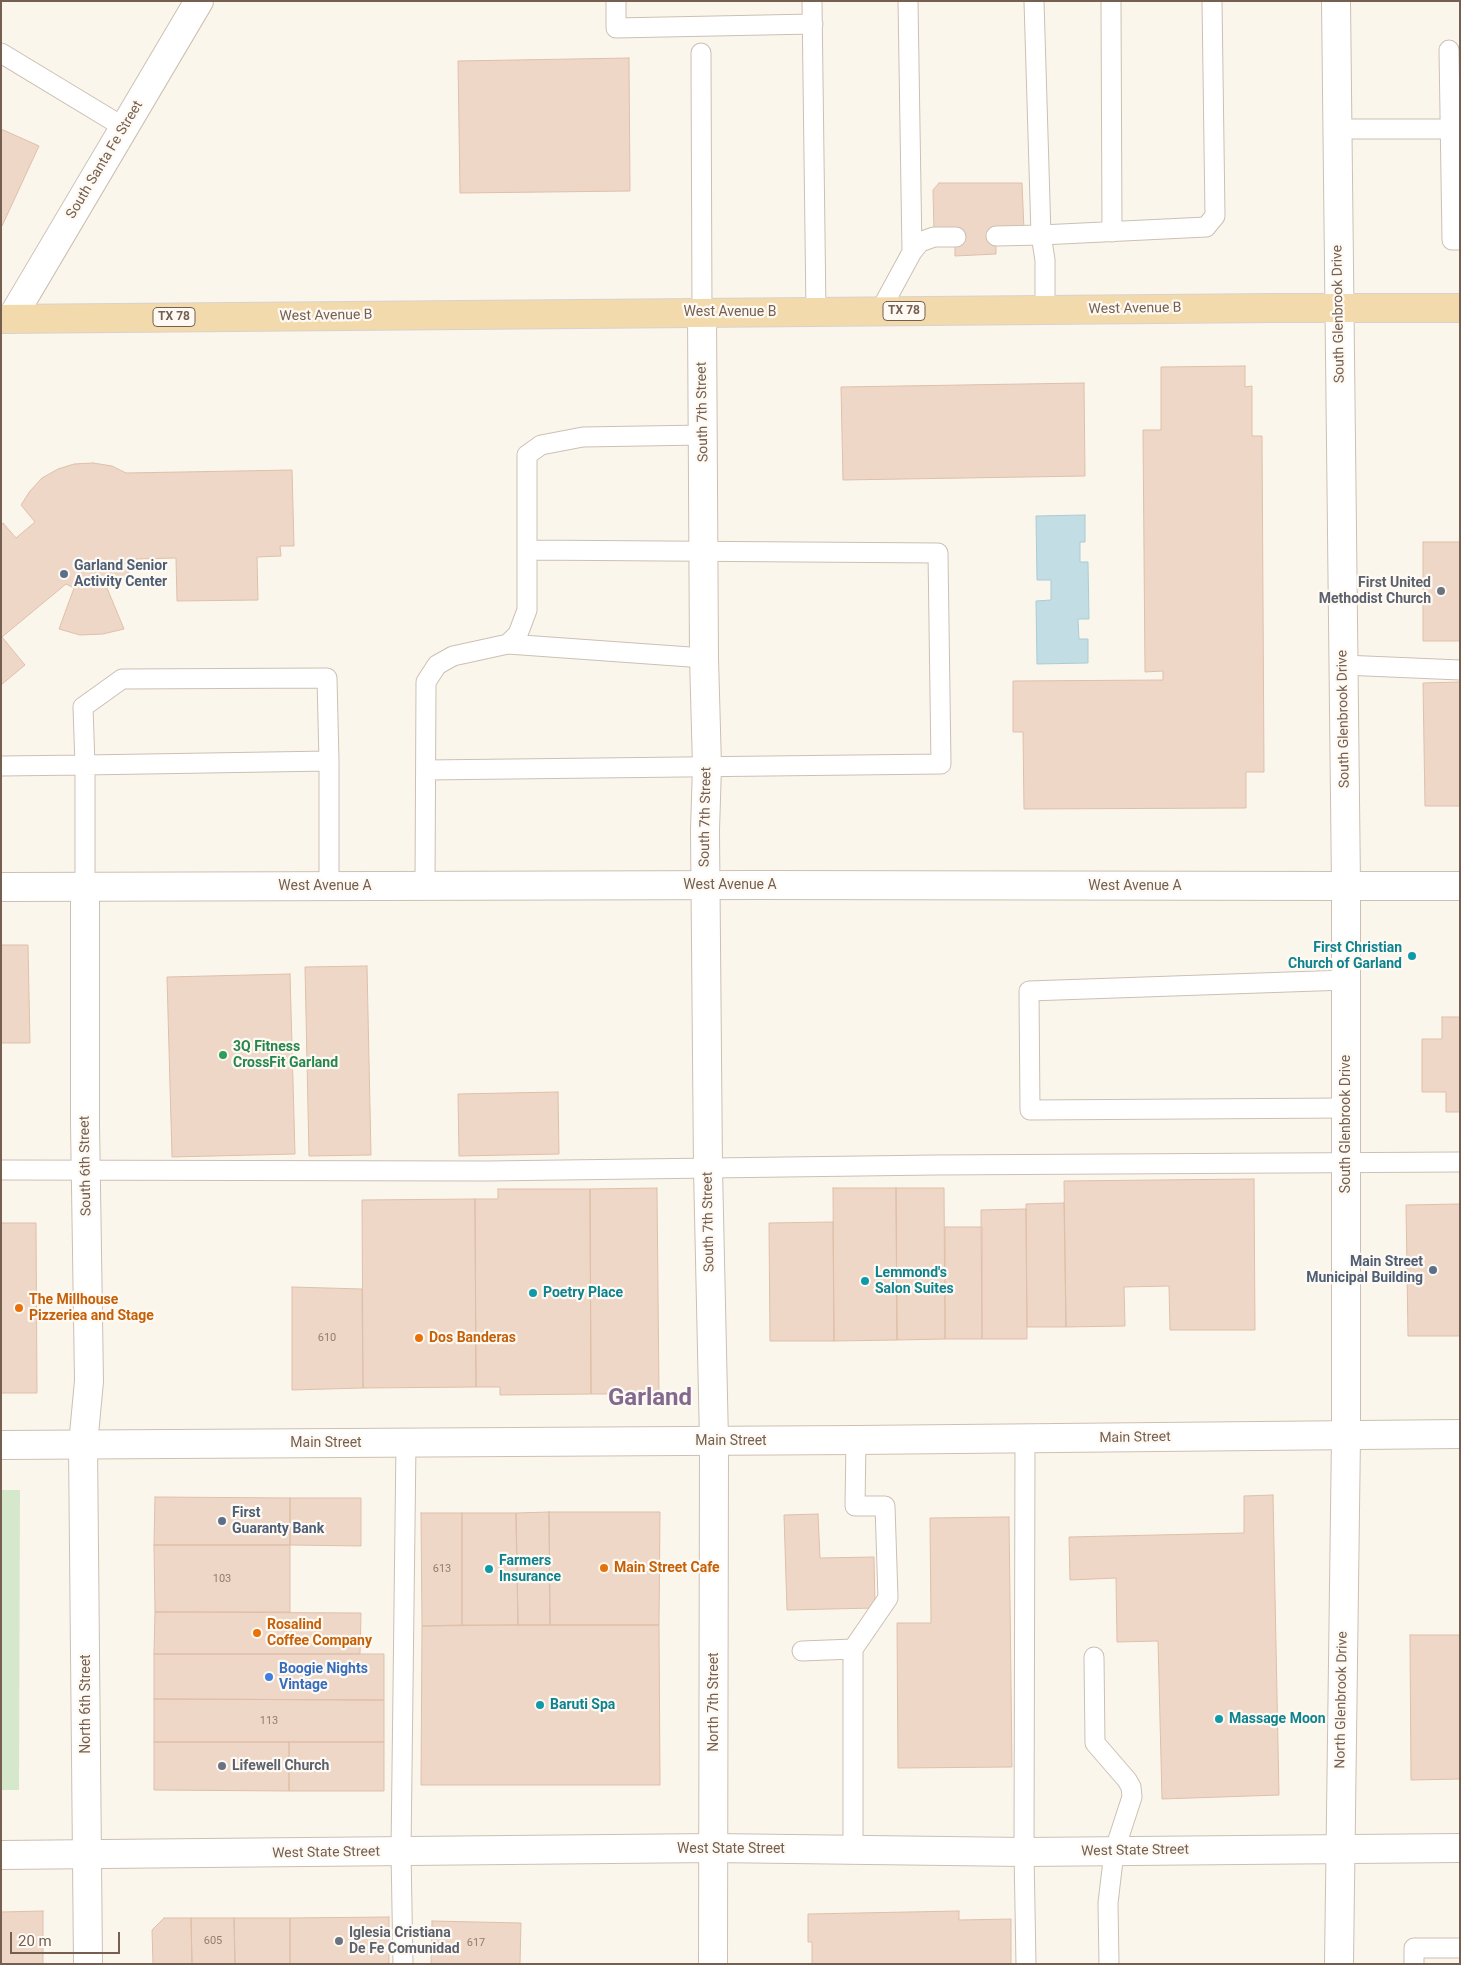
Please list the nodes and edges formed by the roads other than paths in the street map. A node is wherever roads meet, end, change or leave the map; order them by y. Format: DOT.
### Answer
graph roads {
  1 [pos="199,1"];
  2 [pos="616,1"];
  3 [pos="812,1"];
  4 [pos="908,1"];
  5 [pos="1034,1"];
  6 [pos="1111,1"];
  7 [pos="1212,1"];
  8 [pos="1336,1"];
  9 [pos="812,24"];
  10 [pos="1449,50"];
  11 [pos="1,53"];
  12 [pos="701,53"];
  13 [pos="125,128"];
  14 [pos="1337,129"];
  15 [pos="1451,129"];
  16 [pos="1112,232"];
  17 [pos="1041,235"];
  18 [pos="996,236"];
  19 [pos="956,237"];
  20 [pos="1460,240"];
  21 [pos="912,252"];
  22 [pos="1339,308"];
  23 [pos="1460,308"];
  24 [pos="1045,310"];
  25 [pos="880,311"];
  26 [pos="702,312"];
  27 [pos="816,312"];
  28 [pos="4,324"];
  29 [pos="703,435"];
  30 [pos="527,550"];
  31 [pos="704,552"];
  32 [pos="508,644"];
  33 [pos="704,658"];
  34 [pos="1343,664"];
  35 [pos="1460,670"];
  36 [pos="329,761"];
  37 [pos="85,765"];
  38 [pos="1,766"];
  39 [pos="707,766"];
  40 [pos="426,770"];
  41 [pos="706,885"];
  42 [pos="329,886"];
  43 [pos="425,886"];
  44 [pos="1346,886"];
  45 [pos="1460,886"];
  46 [pos="1,887"];
  47 [pos="85,887"];
  48 [pos="1346,980"];
  49 [pos="1346,1108"];
  50 [pos="1460,1162"];
  51 [pos="1346,1163"];
  52 [pos="708,1169"];
  53 [pos="1,1170"];
  54 [pos="86,1170"];
  55 [pos="1460,1434"];
  56 [pos="1346,1436"];
  57 [pos="1025,1438"];
  58 [pos="856,1440"];
  59 [pos="714,1441"];
  60 [pos="406,1443"];
  61 [pos="1,1445"];
  62 [pos="83,1445"];
  63 [pos="853,1649"];
  64 [pos="802,1651"];
  65 [pos="1094,1657"];
  66 [pos="713,1848"];
  67 [pos="1460,1848"];
  68 [pos="853,1850"];
  69 [pos="1340,1850"];
  70 [pos="401,1852"];
  71 [pos="1024,1852"];
  72 [pos="1114,1852"];
  73 [pos="1,1855"];
  74 [pos="87,1856"];
  75 [pos="1460,1948"];
  76 [pos="88,1964"];
  77 [pos="403,1964"];
  78 [pos="713,1964"];
  79 [pos="1026,1964"];
  80 [pos="1109,1964"];
  81 [pos="1340,1964"];
  82 [pos="1414,1964"];
  1 -- 13 [label="street, South Santa Fe Street"];
  2 -- 9 [label="lane"];
  3 -- 9 [label="lane"];
  4 -- 21 [label="lane"];
  5 -- 17 [label="lane"];
  6 -- 16 [label="lane"];
  7 -- 16 [label="lane"];
  8 -- 14 [label="street, South Glenbrook Drive"];
  9 -- 27 [label="lane"];
  10 -- 15 [label="lane"];
  11 -- 13 [label="lane"];
  12 -- 26 [label="lane"];
  13 -- 28 [label="street, South Santa Fe Street"];
  14 -- 15 [label="lane"];
  14 -- 22 [label="street, South Glenbrook Drive"];
  15 -- 20 [label="lane"];
  16 -- 17 [label="lane"];
  17 -- 18 [label="lane"];
  17 -- 24 [label="lane"];
  19 -- 21 [label="lane"];
  21 -- 25 [label="lane"];
  22 -- 23 [label="main road, West Avenue B / TX 78"];
  22 -- 24 [label="main road, West Avenue B / TX 78"];
  22 -- 34 [label="street, South Glenbrook Drive"];
  24 -- 25 [label="main road, West Avenue B / TX 78"];
  25 -- 27 [label="main road, West Avenue B / TX 78"];
  26 -- 27 [label="main road, West Avenue B / TX 78"];
  26 -- 28 [label="main road, West Avenue B / TX 78"];
  26 -- 29 [label="street, South 7th Street"];
  29 -- 30 [label="lane"];
  29 -- 31 [label="street, South 7th Street"];
  30 -- 31 [label="lane"];
  30 -- 32 [label="lane"];
  31 -- 33 [label="street, South 7th Street"];
  31 -- 39 [label="lane"];
  32 -- 33 [label="lane"];
  32 -- 40 [label="lane"];
  33 -- 39 [label="street, South 7th Street"];
  34 -- 35 [label="lane"];
  34 -- 44 [label="street, South Glenbrook Drive"];
  36 -- 37 [label="lane"];
  36 -- 37 [label="lane"];
  36 -- 42 [label="lane"];
  37 -- 38 [label="lane"];
  37 -- 47 [label="lane"];
  39 -- 40 [label="lane"];
  39 -- 41 [label="street, South 7th Street"];
  40 -- 43 [label="lane"];
  41 -- 43 [label="street, West Avenue A"];
  41 -- 44 [label="street, West Avenue A"];
  41 -- 52 [label="street, South 7th Street"];
  42 -- 43 [label="street, West Avenue A"];
  42 -- 47 [label="street, West Avenue A"];
  44 -- 45 [label="street, West Avenue A"];
  44 -- 48 [label="street, South Glenbrook Drive"];
  46 -- 47 [label="street, West Avenue A"];
  47 -- 54 [label="street, South 6th Street"];
  48 -- 49 [label="street, South Glenbrook Drive"];
  48 -- 49 [label="lane"];
  49 -- 51 [label="street, South Glenbrook Drive"];
  50 -- 51 [label="lane"];
  51 -- 52 [label="lane"];
  51 -- 56 [label="street, South Glenbrook Drive"];
  52 -- 54 [label="lane"];
  52 -- 59 [label="street, South 7th Street"];
  53 -- 54 [label="lane"];
  54 -- 62 [label="street, South 6th Street"];
  55 -- 56 [label="street, Main Street"];
  56 -- 57 [label="street, Main Street"];
  56 -- 69 [label="street, North Glenbrook Drive"];
  57 -- 58 [label="street, Main Street"];
  57 -- 71 [label="lane"];
  58 -- 59 [label="street, Main Street"];
  58 -- 63 [label="lane"];
  59 -- 60 [label="street, Main Street"];
  59 -- 66 [label="street, North 7th Street"];
  60 -- 62 [label="street, Main Street"];
  60 -- 70 [label="lane"];
  61 -- 62 [label="street, Main Street"];
  62 -- 74 [label="street, North 6th Street"];
  63 -- 64 [label="lane"];
  63 -- 68 [label="lane"];
  65 -- 72 [label="lane"];
  66 -- 68 [label="street, West State Street"];
  66 -- 70 [label="street, West State Street"];
  66 -- 78 [label="street, North 7th Street"];
  67 -- 69 [label="street, West State Street"];
  68 -- 71 [label="street, West State Street"];
  69 -- 72 [label="street, West State Street"];
  69 -- 81 [label="street, North Glenbrook Drive"];
  70 -- 74 [label="street, West State Street"];
  70 -- 77 [label="lane"];
  71 -- 72 [label="street, West State Street"];
  71 -- 79 [label="lane"];
  72 -- 80 [label="lane"];
  73 -- 74 [label="street, West State Street"];
  74 -- 76 [label="street, North 6th Street"];
  75 -- 82 [label="lane"];
}
